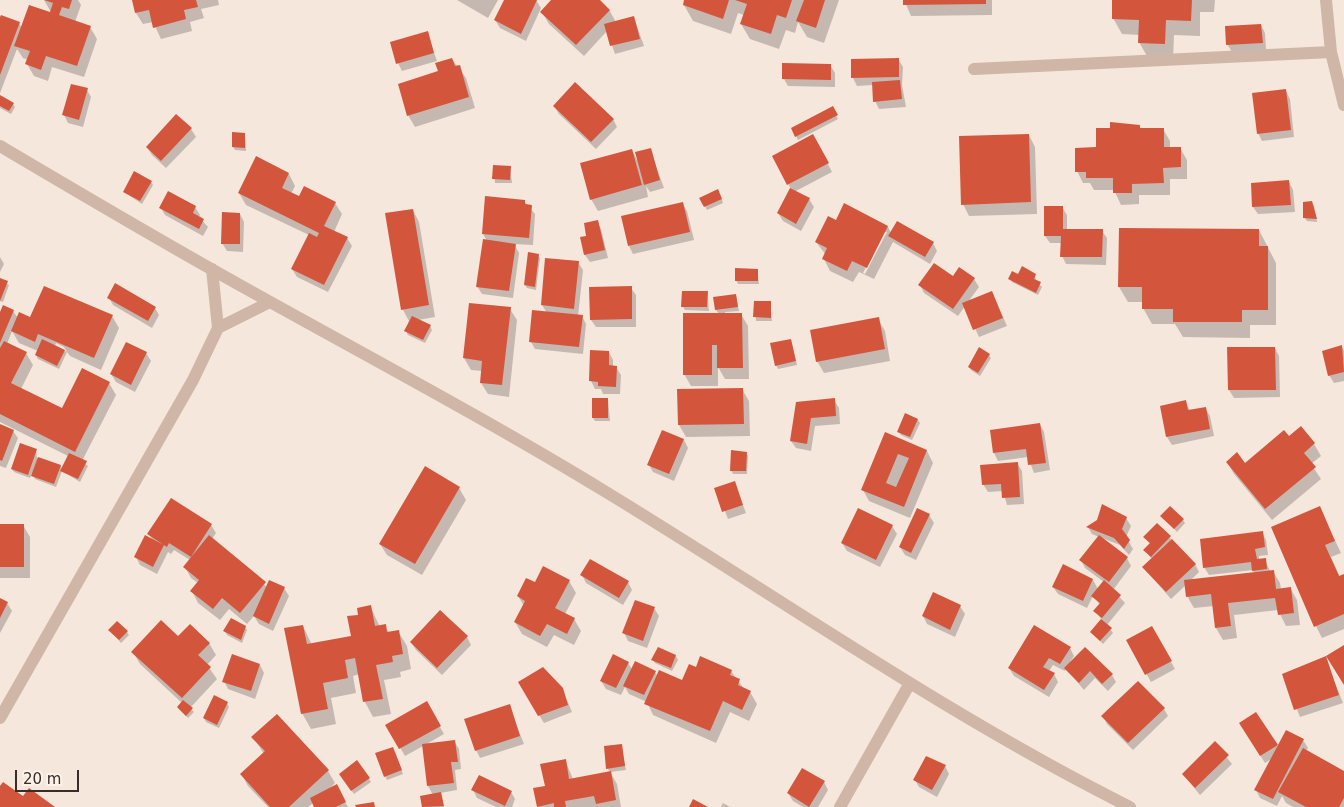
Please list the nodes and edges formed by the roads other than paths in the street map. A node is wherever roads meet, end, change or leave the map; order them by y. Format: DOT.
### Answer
graph roads {
  1 [pos="1326,0"];
  2 [pos="1331,52"];
  3 [pos="974,69"];
  4 [pos="1344,105"];
  5 [pos="0,146"];
  6 [pos="212,269"];
  7 [pos="270,302"];
  8 [pos="218,328"];
  9 [pos="910,683"];
  10 [pos="0,718"];
  11 [pos="840,807"];
  12 [pos="1130,807"];
  1 -- 2 [label="street"];
  2 -- 3 [label="street"];
  2 -- 4 [label="street"];
  5 -- 6 [label="street"];
  6 -- 7 [label="street"];
  6 -- 8 [label="street"];
  7 -- 8 [label="street"];
  7 -- 9 [label="street"];
  8 -- 10 [label="street"];
  9 -- 11 [label="street"];
  9 -- 12 [label="street"];
}
